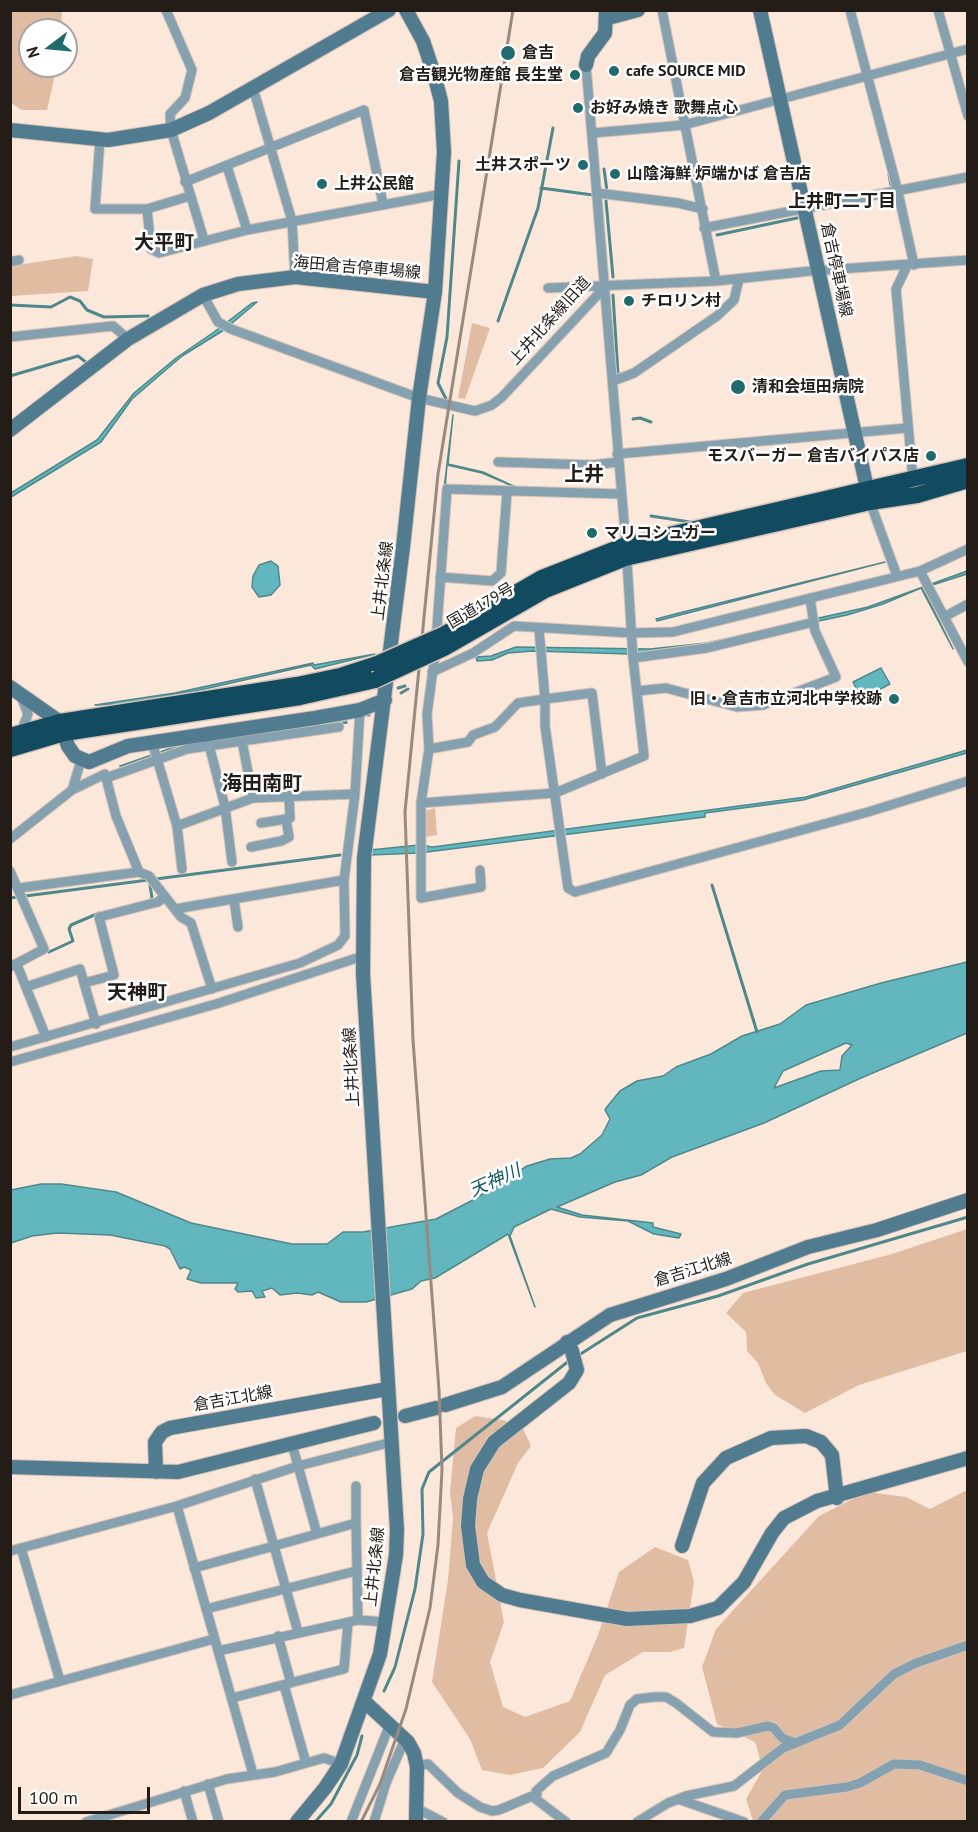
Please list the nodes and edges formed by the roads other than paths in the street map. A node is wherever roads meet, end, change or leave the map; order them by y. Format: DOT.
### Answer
graph roads {
  1 [pos="166,10"];
  2 [pos="389,10"];
  3 [pos="406,10"];
  4 [pos="638,10"];
  5 [pos="662,10"];
  6 [pos="760,10"];
  7 [pos="850,10"];
  8 [pos="938,10"];
  9 [pos="607,14"];
  10 [pos="968,50"];
  11 [pos="950,54"];
  12 [pos="586,65"];
  13 [pos="866,75"];
  14 [pos="253,88"];
  15 [pos="780,99"];
  16 [pos="968,116"];
  17 [pos="684,125"];
  18 [pos="10,130"];
  19 [pos="171,130"];
  20 [pos="592,133"];
  21 [pos="100,139"];
  22 [pos="272,147"];
  23 [pos="227,166"];
  24 [pos="968,177"];
  25 [pos="185,182"];
  26 [pos="898,192"];
  27 [pos="597,193"];
  28 [pos="442,194"];
  29 [pos="190,196"];
  30 [pos="383,204"];
  31 [pos="806,208"];
  32 [pos="147,209"];
  33 [pos="703,209"];
  34 [pos="292,221"];
  35 [pos="704,228"];
  36 [pos="247,230"];
  37 [pos="204,240"];
  38 [pos="968,260"];
  39 [pos="910,265"];
  40 [pos="818,270"];
  41 [pos="295,277"];
  42 [pos="739,279"];
  43 [pos="716,281"];
  44 [pos="605,286"];
  45 [pos="548,288"];
  46 [pos="435,292"];
  47 [pos="203,295"];
  48 [pos="10,337"];
  49 [pos="128,339"];
  50 [pos="613,381"];
  51 [pos="419,398"];
  52 [pos="907,428"];
  53 [pos="10,430"];
  54 [pos="856,433"];
  55 [pos="617,458"];
  56 [pos="498,462"];
  57 [pos="968,466"];
  58 [pos="914,480"];
  59 [pos="968,480"];
  60 [pos="507,492"];
  61 [pos="620,494"];
  62 [pos="869,496"];
  63 [pos="968,549"];
  64 [pos="625,551"];
  65 [pos="920,571"];
  66 [pos="897,576"];
  67 [pos="440,577"];
  68 [pos="810,598"];
  69 [pos="968,604"];
  70 [pos="944,617"];
  71 [pos="814,622"];
  72 [pos="539,629"];
  73 [pos="631,633"];
  74 [pos="633,658"];
  75 [pos="968,662"];
  76 [pos="432,672"];
  77 [pos="15,690"];
  78 [pos="637,691"];
  79 [pos="545,699"];
  80 [pos="385,700"];
  81 [pos="360,710"];
  82 [pos="62,727"];
  83 [pos="339,727"];
  84 [pos="16,734"];
  85 [pos="208,740"];
  86 [pos="242,741"];
  87 [pos="152,742"];
  88 [pos="10,749"];
  89 [pos="429,749"];
  90 [pos="81,760"];
  91 [pos="157,760"];
  92 [pos="602,774"];
  93 [pos="106,778"];
  94 [pos="968,781"];
  95 [pos="72,790"];
  96 [pos="555,793"];
  97 [pos="355,794"];
  98 [pos="289,795"];
  99 [pos="253,798"];
  100 [pos="421,802"];
  101 [pos="225,807"];
  102 [pos="286,819"];
  103 [pos="261,823"];
  104 [pos="177,826"];
  105 [pos="10,839"];
  106 [pos="252,847"];
  107 [pos="232,862"];
  108 [pos="182,869"];
  109 [pos="480,870"];
  110 [pos="10,871"];
  111 [pos="139,872"];
  112 [pos="344,880"];
  113 [pos="19,888"];
  114 [pos="164,897"];
  115 [pos="234,900"];
  116 [pos="175,909"];
  117 [pos="238,927"];
  118 [pos="363,956"];
  119 [pos="14,966"];
  120 [pos="84,982"];
  121 [pos="26,987"];
  122 [pos="212,989"];
  123 [pos="96,1023"];
  124 [pos="46,1037"];
  125 [pos="10,1047"];
  126 [pos="10,1062"];
  127 [pos="968,1200"];
  128 [pos="567,1342"];
  129 [pos="387,1384"];
  130 [pos="405,1416"];
  131 [pos="374,1423"];
  132 [pos="392,1442"];
  133 [pos="292,1444"];
  134 [pos="968,1458"];
  135 [pos="298,1466"];
  136 [pos="10,1467"];
  137 [pos="156,1472"];
  138 [pos="255,1479"];
  139 [pos="356,1486"];
  140 [pos="837,1498"];
  141 [pos="177,1506"];
  142 [pos="356,1523"];
  143 [pos="317,1534"];
  144 [pos="274,1546"];
  145 [pos="682,1546"];
  146 [pos="21,1548"];
  147 [pos="10,1551"];
  148 [pos="194,1568"];
  149 [pos="356,1571"];
  150 [pos="286,1588"];
  151 [pos="206,1610"];
  152 [pos="358,1620"];
  153 [pos="386,1622"];
  154 [pos="348,1623"];
  155 [pos="298,1632"];
  156 [pos="278,1636"];
  157 [pos="214,1639"];
  158 [pos="968,1645"];
  159 [pos="218,1651"];
  160 [pos="60,1681"];
  161 [pos="287,1684"];
  162 [pos="10,1695"];
  163 [pos="232,1698"];
  164 [pos="363,1701"];
  165 [pos="390,1724"];
  166 [pos="405,1739"];
  167 [pos="795,1743"];
  168 [pos="306,1763"];
  169 [pos="341,1764"];
  170 [pos="416,1766"];
  171 [pos="253,1774"];
  172 [pos="968,1781"];
  173 [pos="208,1784"];
  174 [pos="184,1791"];
  175 [pos="532,1797"];
  176 [pos="678,1799"];
  177 [pos="416,1815"];
  178 [pos="86,1821"];
  179 [pos="193,1821"];
  180 [pos="219,1821"];
  181 [pos="297,1821"];
  182 [pos="351,1821"];
  183 [pos="374,1821"];
  184 [pos="443,1821"];
  185 [pos="566,1821"];
  186 [pos="637,1821"];
  187 [pos="744,1821"];
  188 [pos="761,1821"];
  1 -- 19 [label="street"];
  2 -- 14 [label="main road"];
  3 -- 28 [label="main road, 海田倉吉停車場線"];
  4 -- 9 [label="main road"];
  5 -- 17 [label="street"];
  6 -- 15 [label="main road, 倉吉停車場線"];
  7 -- 13 [label="street"];
  8 -- 11 [label="street"];
  9 -- 12 [label="main road"];
  10 -- 11 [label="street"];
  11 -- 13 [label="street"];
  11 -- 16 [label="street"];
  12 -- 20 [label="street, 上井北条線旧道"];
  13 -- 15 [label="street"];
  13 -- 26 [label="street"];
  14 -- 19 [label="main road"];
  14 -- 22 [label="street"];
  15 -- 17 [label="street"];
  15 -- 31 [label="main road, 倉吉停車場線"];
  17 -- 20 [label="street"];
  17 -- 33 [label="street"];
  18 -- 21 [label="main road"];
  19 -- 21 [label="main road"];
  19 -- 25 [label="street"];
  20 -- 27 [label="street, 上井北条線旧道"];
  21 -- 32 [label="street"];
  22 -- 23 [label="street"];
  22 -- 30 [label="street"];
  22 -- 34 [label="street"];
  23 -- 25 [label="street"];
  23 -- 36 [label="street"];
  24 -- 26 [label="street"];
  25 -- 29 [label="street"];
  26 -- 31 [label="street"];
  26 -- 39 [label="street"];
  27 -- 33 [label="street"];
  27 -- 44 [label="street, 上井北条線旧道"];
  28 -- 30 [label="street"];
  28 -- 46 [label="main road, 海田倉吉停車場線"];
  29 -- 32 [label="street"];
  29 -- 37 [label="street"];
  30 -- 34 [label="street"];
  31 -- 35 [label="street"];
  31 -- 40 [label="main road, 倉吉停車場線"];
  32 -- 37 [label="street"];
  33 -- 35 [label="street"];
  34 -- 36 [label="street"];
  34 -- 41 [label="street"];
  35 -- 43 [label="street"];
  36 -- 37 [label="street"];
  38 -- 39 [label="street"];
  39 -- 40 [label="street"];
  39 -- 52 [label="street"];
  40 -- 42 [label="street"];
  40 -- 54 [label="main road, 倉吉停車場線"];
  41 -- 46 [label="main road, 海田倉吉停車場線"];
  41 -- 47 [label="main road, 海田倉吉停車場線"];
  42 -- 43 [label="street"];
  42 -- 50 [label="street"];
  43 -- 44 [label="street"];
  44 -- 45 [label="street"];
  44 -- 50 [label="street"];
  44 -- 51 [label="street, 上井北条線旧道"];
  46 -- 51 [label="main road, 上井北条線"];
  47 -- 49 [label="main road, 海田倉吉停車場線"];
  47 -- 51 [label="street, 上井北条線旧道"];
  48 -- 49 [label="street"];
  49 -- 53 [label="main road, 海田倉吉停車場線"];
  50 -- 55 [label="street"];
  51 -- 80 [label="main road, 上井北条線"];
  52 -- 54 [label="street"];
  52 -- 58 [label="street"];
  54 -- 55 [label="street"];
  54 -- 62 [label="main road, 倉吉停車場線"];
  55 -- 56 [label="street"];
  55 -- 61 [label="street"];
  57 -- 58 [label="highway, 国道179号"];
  58 -- 62 [label="highway, 国道179号"];
  59 -- 62 [label="highway, 国道179号"];
  60 -- 61 [label="street"];
  60 -- 67 [label="street"];
  60 -- 67 [label="street"];
  61 -- 64 [label="street"];
  62 -- 64 [label="highway, 国道179号"];
  62 -- 66 [label="street"];
  63 -- 65 [label="street"];
  64 -- 73 [label="street"];
  64 -- 82 [label="highway, 国道179号, bridge"];
  65 -- 66 [label="street"];
  65 -- 70 [label="street"];
  66 -- 68 [label="street"];
  67 -- 76 [label="street"];
  68 -- 71 [label="street"];
  68 -- 73 [label="street"];
  69 -- 70 [label="street"];
  70 -- 75 [label="street"];
  71 -- 74 [label="street"];
  71 -- 78 [label="street"];
  72 -- 73 [label="street"];
  72 -- 76 [label="street"];
  72 -- 79 [label="street"];
  73 -- 74 [label="street"];
  74 -- 78 [label="street"];
  76 -- 89 [label="street"];
  77 -- 82 [label="main road"];
  77 -- 84 [label="street"];
  78 -- 92 [label="street"];
  79 -- 89 [label="street"];
  79 -- 92 [label="street"];
  79 -- 96 [label="street"];
  80 -- 81 [label="main road"];
  80 -- 118 [label="main road, 上井北条線"];
  81 -- 85 [label="main road"];
  81 -- 97 [label="street"];
  82 -- 84 [label="highway, 国道179号"];
  82 -- 88 [label="highway, 国道179号"];
  82 -- 90 [label="main road"];
  83 -- 86 [label="street"];
  85 -- 86 [label="street"];
  85 -- 87 [label="main road"];
  85 -- 91 [label="street"];
  85 -- 101 [label="street"];
  86 -- 99 [label="street"];
  87 -- 90 [label="main road"];
  87 -- 91 [label="street"];
  89 -- 100 [label="street"];
  90 -- 95 [label="street"];
  91 -- 93 [label="street"];
  91 -- 104 [label="street"];
  92 -- 96 [label="street"];
  93 -- 95 [label="street"];
  93 -- 111 [label="street"];
  94 -- 96 [label="street"];
  95 -- 105 [label="street"];
  96 -- 100 [label="street"];
  97 -- 98 [label="street"];
  97 -- 112 [label="street"];
  98 -- 99 [label="street"];
  98 -- 102 [label="street"];
  99 -- 101 [label="street"];
  100 -- 109 [label="street"];
  101 -- 104 [label="street"];
  101 -- 107 [label="street"];
  102 -- 103 [label="street"];
  102 -- 106 [label="street"];
  104 -- 108 [label="street"];
  110 -- 113 [label="street"];
  111 -- 113 [label="street"];
  111 -- 114 [label="street"];
  112 -- 115 [label="street"];
  112 -- 122 [label="street"];
  113 -- 119 [label="street"];
  114 -- 116 [label="street"];
  114 -- 120 [label="street"];
  115 -- 116 [label="street"];
  115 -- 117 [label="street"];
  116 -- 122 [label="street"];
  118 -- 126 [label="street"];
  118 -- 129 [label="main road, 上井北条線"];
  119 -- 121 [label="street"];
  120 -- 121 [label="street"];
  120 -- 123 [label="street"];
  121 -- 124 [label="street"];
  122 -- 123 [label="street"];
  123 -- 124 [label="street"];
  124 -- 125 [label="street"];
  127 -- 128 [label="main road, 倉吉江北線"];
  128 -- 130 [label="main road, 倉吉江北線"];
  128 -- 140 [label="main road"];
  129 -- 132 [label="main road, 上井北条線"];
  129 -- 137 [label="main road, 倉吉江北線"];
  131 -- 133 [label="main road"];
  132 -- 135 [label="street"];
  132 -- 153 [label="main road, 上井北条線"];
  133 -- 135 [label="street"];
  133 -- 137 [label="main road"];
  134 -- 140 [label="main road"];
  135 -- 138 [label="street"];
  135 -- 143 [label="street"];
  136 -- 137 [label="main road"];
  138 -- 141 [label="street"];
  138 -- 144 [label="street"];
  139 -- 142 [label="street"];
  140 -- 145 [label="main road"];
  141 -- 146 [label="street"];
  141 -- 148 [label="street"];
  142 -- 143 [label="street"];
  142 -- 149 [label="street"];
  143 -- 144 [label="street"];
  144 -- 148 [label="street"];
  144 -- 150 [label="street"];
  146 -- 147 [label="street"];
  146 -- 160 [label="street"];
  148 -- 151 [label="street"];
  149 -- 150 [label="street"];
  149 -- 152 [label="street"];
  150 -- 151 [label="street"];
  150 -- 155 [label="street"];
  151 -- 157 [label="street"];
  152 -- 153 [label="street"];
  152 -- 154 [label="street"];
  153 -- 164 [label="main road, 上井北条線"];
  154 -- 155 [label="street"];
  154 -- 161 [label="street"];
  155 -- 156 [label="street"];
  156 -- 159 [label="street"];
  156 -- 161 [label="street"];
  157 -- 159 [label="street"];
  157 -- 160 [label="street"];
  158 -- 167 [label="street"];
  159 -- 163 [label="street"];
  160 -- 162 [label="street"];
  161 -- 163 [label="street"];
  161 -- 168 [label="street"];
  163 -- 171 [label="street"];
  164 -- 165 [label="main road"];
  164 -- 169 [label="main road, 上井北条線"];
  165 -- 166 [label="main road"];
  165 -- 182 [label="street"];
  166 -- 170 [label="main road"];
  166 -- 183 [label="street"];
  167 -- 175 [label="street"];
  167 -- 176 [label="street"];
  168 -- 169 [label="street"];
  168 -- 171 [label="street"];
  169 -- 181 [label="main road, 上井北条線"];
  170 -- 175 [label="street"];
  170 -- 177 [label="main road"];
  171 -- 173 [label="street"];
  172 -- 188 [label="street"];
  173 -- 174 [label="street"];
  173 -- 180 [label="street"];
  174 -- 178 [label="street"];
  174 -- 179 [label="street"];
  175 -- 185 [label="street"];
  176 -- 186 [label="street"];
  176 -- 187 [label="street"];
  177 -- 184 [label="street"];
}
